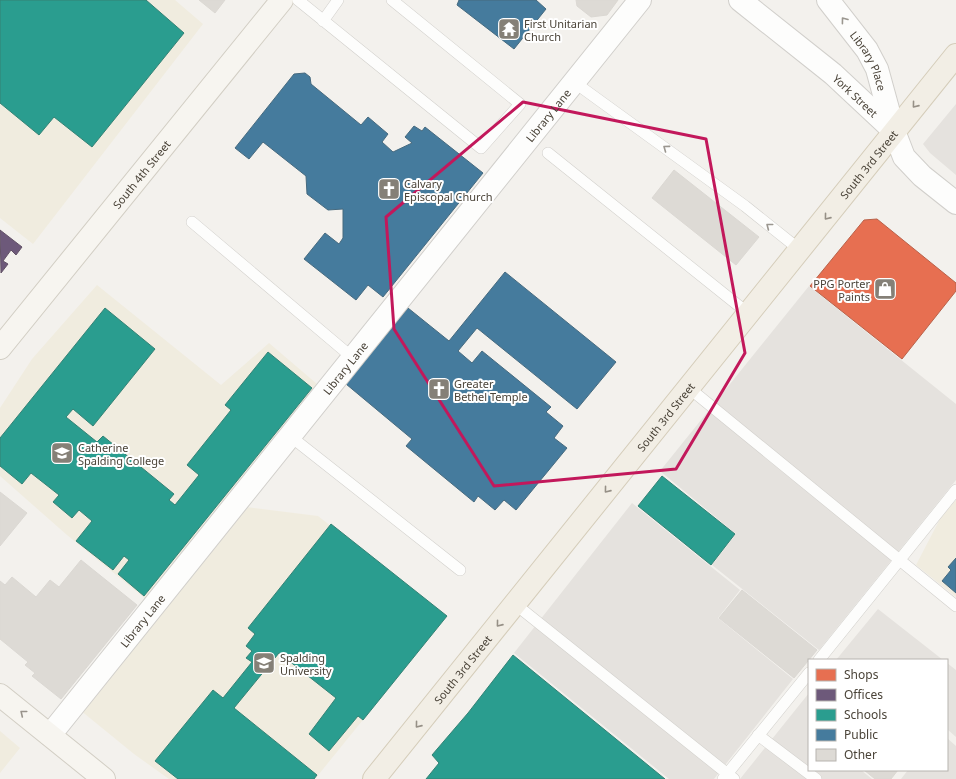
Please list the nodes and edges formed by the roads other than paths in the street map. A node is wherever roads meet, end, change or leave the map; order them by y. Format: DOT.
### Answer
graph roads {
  1 [pos="282,0"];
  2 [pos="298,0"];
  3 [pos="338,0"];
  4 [pos="392,0"];
  5 [pos="640,0"];
  6 [pos="740,0"];
  7 [pos="828,0"];
  8 [pos="323,20"];
  9 [pos="956,55"];
  10 [pos="574,82"];
  11 [pos="894,131"];
  12 [pos="548,153"];
  13 [pos="956,203"];
  14 [pos="192,222"];
  15 [pos="800,250"];
  16 [pos="749,314"];
  17 [pos="3,338"];
  18 [pos="353,358"];
  19 [pos="689,388"];
  20 [pos="290,436"];
  21 [pos="956,490"];
  22 [pos="900,560"];
  23 [pos="460,570"];
  24 [pos="515,604"];
  25 [pos="956,606"];
  26 [pos="820,659"];
  27 [pos="808,674"];
  28 [pos="0,695"];
  29 [pos="50,735"];
  30 [pos="758,735"];
  31 [pos="728,777"];
  32 [pos="104,779"];
  33 [pos="374,779"];
  34 [pos="816,779"];
  1 -- 17 [label="main road, South 4th Street"];
  2 -- 8 [label="lane"];
  3 -- 8 [label="lane"];
  4 -- 8 [label="lane"];
  5 -- 10 [label="street, Library Lane"];
  6 -- 11 [label="street, York Street"];
  11 -- 7 [label="street, Library Place, one-way"];
  9 -- 11 [label="main road, South 3rd Street, one-way"];
  15 -- 10 [label="lane, one-way"];
  10 -- 18 [label="street, Library Lane"];
  11 -- 13 [label="street, York Street"];
  11 -- 15 [label="main road, South 3rd Street, one-way"];
  12 -- 16 [label="lane"];
  14 -- 18 [label="lane"];
  15 -- 16 [label="main road, South 3rd Street"];
  16 -- 19 [label="main road, South 3rd Street"];
  18 -- 20 [label="street, Library Lane"];
  19 -- 22 [label="lane"];
  19 -- 24 [label="main road, South 3rd Street, one-way"];
  20 -- 23 [label="lane"];
  20 -- 29 [label="street, Library Lane"];
  21 -- 22 [label="lane"];
  22 -- 25 [label="lane"];
  22 -- 26 [label="lane"];
  24 -- 31 [label="lane"];
  24 -- 33 [label="main road, South 3rd Street, one-way"];
  27 -- 30 [label="lane"];
  29 -- 28 [label="main road, one-way"];
  29 -- 32 [label="main road"];
  30 -- 31 [label="lane"];
  30 -- 34 [label="lane"];
}
